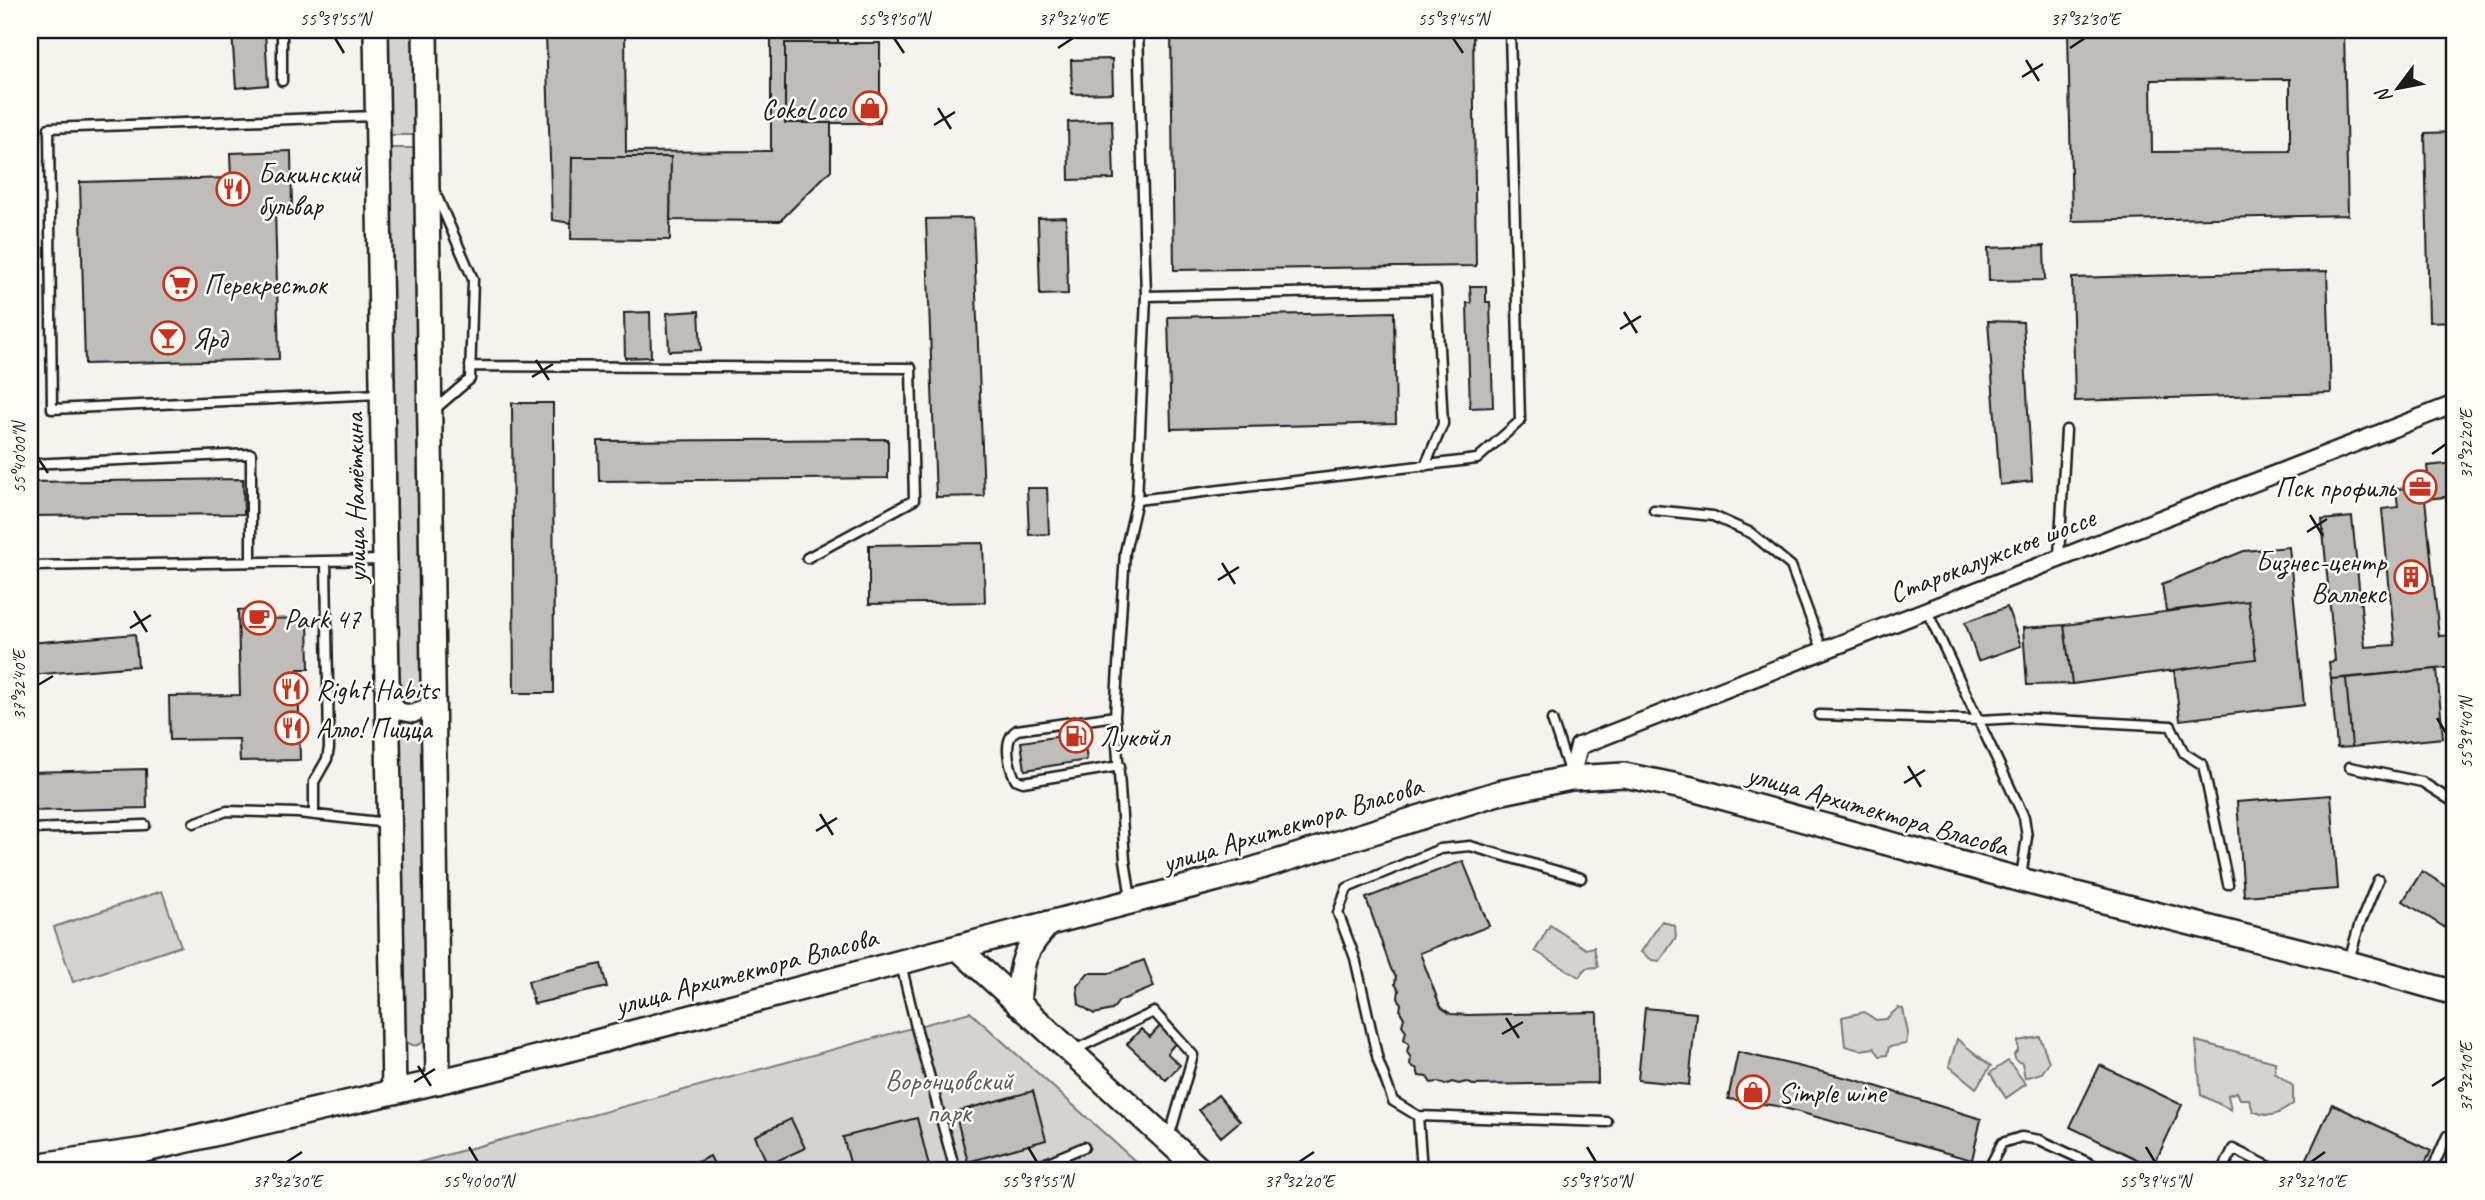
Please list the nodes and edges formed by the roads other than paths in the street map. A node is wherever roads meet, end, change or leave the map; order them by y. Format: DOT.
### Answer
graph roads {
  1 [pos="282,30"];
  2 [pos="376,30"];
  3 [pos="425,30"];
  4 [pos="1138,30"];
  5 [pos="1510,30"];
  6 [pos="282,81"];
  7 [pos="377,116"];
  8 [pos="427,176"];
  9 [pos="1146,296"];
  10 [pos="470,366"];
  11 [pos="383,394"];
  12 [pos="2455,404"];
  13 [pos="429,415"];
  14 [pos="2066,430"];
  15 [pos="30,464"];
  16 [pos="1424,466"];
  17 [pos="1137,500"];
  18 [pos="1654,510"];
  19 [pos="2059,557"];
  20 [pos="807,558"];
  21 [pos="384,560"];
  22 [pos="251,561"];
  23 [pos="326,561"];
  24 [pos="30,566"];
  25 [pos="1926,608"];
  26 [pos="1822,649"];
  27 [pos="387,691"];
  28 [pos="433,692"];
  29 [pos="1819,715"];
  30 [pos="1115,716"];
  31 [pos="1552,720"];
  32 [pos="1980,720"];
  33 [pos="1120,766"];
  34 [pos="2350,767"];
  35 [pos="1572,778"];
  36 [pos="2455,803"];
  37 [pos="314,816"];
  38 [pos="194,823"];
  39 [pos="388,823"];
  40 [pos="145,825"];
  41 [pos="30,829"];
  42 [pos="1581,878"];
  43 [pos="2021,880"];
  44 [pos="2378,880"];
  45 [pos="2228,884"];
  46 [pos="1132,902"];
  47 [pos="1049,923"];
  48 [pos="958,948"];
  49 [pos="901,961"];
  50 [pos="2348,963"];
  51 [pos="2455,993"];
  52 [pos="1018,1004"];
  53 [pos="1071,1051"];
  54 [pos="438,1082"];
  55 [pos="394,1092"];
  56 [pos="1418,1116"];
  57 [pos="1607,1122"];
  58 [pos="2447,1136"];
  59 [pos="1168,1141"];
  60 [pos="1084,1147"];
  61 [pos="145,1150"];
  62 [pos="36,1167"];
  63 [pos="94,1170"];
  64 [pos="955,1170"];
  65 [pos="1028,1170"];
  66 [pos="1200,1170"];
  67 [pos="1422,1170"];
  68 [pos="1988,1170"];
  69 [pos="2104,1170"];
  70 [pos="2223,1170"];
  71 [pos="2277,1170"];
  72 [pos="2432,1170"];
  1 -- 6 [label="lane"];
  2 -- 7 [label="street, улица Намёткина"];
  3 -- 8 [label="street"];
  4 -- 9 [label="lane"];
  5 -- 16 [label="lane"];
  7 -- 11 [label="street, улица Намёткина"];
  7 -- 11 [label="lane"];
  8 -- 10 [label="lane"];
  8 -- 13 [label="street"];
  9 -- 16 [label="lane"];
  9 -- 17 [label="lane"];
  10 -- 13 [label="lane"];
  10 -- 20 [label="lane"];
  11 -- 21 [label="street, улица Намёткина"];
  12 -- 19 [label="street, Старокалужское шоссе"];
  13 -- 28 [label="street"];
  14 -- 19 [label="lane"];
  15 -- 22 [label="lane"];
  16 -- 17 [label="lane"];
  17 -- 30 [label="lane"];
  18 -- 26 [label="lane"];
  19 -- 25 [label="street, Старокалужское шоссе"];
  21 -- 23 [label="lane"];
  21 -- 27 [label="street, улица Намёткина"];
  22 -- 23 [label="lane"];
  22 -- 24 [label="lane"];
  23 -- 37 [label="lane"];
  25 -- 26 [label="street, Старокалужское шоссе"];
  25 -- 32 [label="lane"];
  26 -- 35 [label="street, Старокалужское шоссе"];
  27 -- 28 [label="street"];
  27 -- 39 [label="street, улица Намёткина"];
  28 -- 54 [label="street"];
  29 -- 32 [label="lane"];
  30 -- 33 [label="lane"];
  30 -- 33 [label="lane"];
  31 -- 35 [label="lane"];
  32 -- 43 [label="lane"];
  32 -- 45 [label="lane"];
  33 -- 46 [label="lane"];
  34 -- 36 [label="lane"];
  35 -- 43 [label="street, улица Архитектора Власова"];
  35 -- 46 [label="street, улица Архитектора Власова"];
  37 -- 38 [label="lane"];
  37 -- 39 [label="lane"];
  39 -- 55 [label="street, улица Намёткина"];
  40 -- 41 [label="lane"];
  42 -- 56 [label="lane"];
  43 -- 50 [label="street, улица Архитектора Власова"];
  44 -- 50 [label="lane"];
  46 -- 47 [label="street, улица Архитектора Власова"];
  47 -- 48 [label="street, улица Архитектора Власова"];
  47 -- 52 [label="street"];
  48 -- 49 [label="street, улица Архитектора Власова"];
  48 -- 52 [label="street"];
  49 -- 54 [label="street, улица Архитектора Власова"];
  49 -- 64 [label="lane"];
  50 -- 51 [label="street, улица Архитектора Власова"];
  52 -- 53 [label="street"];
  53 -- 59 [label="street"];
  53 -- 59 [label="lane"];
  54 -- 55 [label="street, улица Архитектора Власова"];
  55 -- 61 [label="street, улица Архитектора Власова"];
  56 -- 57 [label="lane"];
  56 -- 67 [label="lane"];
  58 -- 72 [label="lane"];
  59 -- 66 [label="street"];
  60 -- 65 [label="lane"];
  61 -- 62 [label="street"];
  61 -- 63 [label="street"];
  68 -- 69 [label="lane"];
  70 -- 71 [label="lane"];
}
